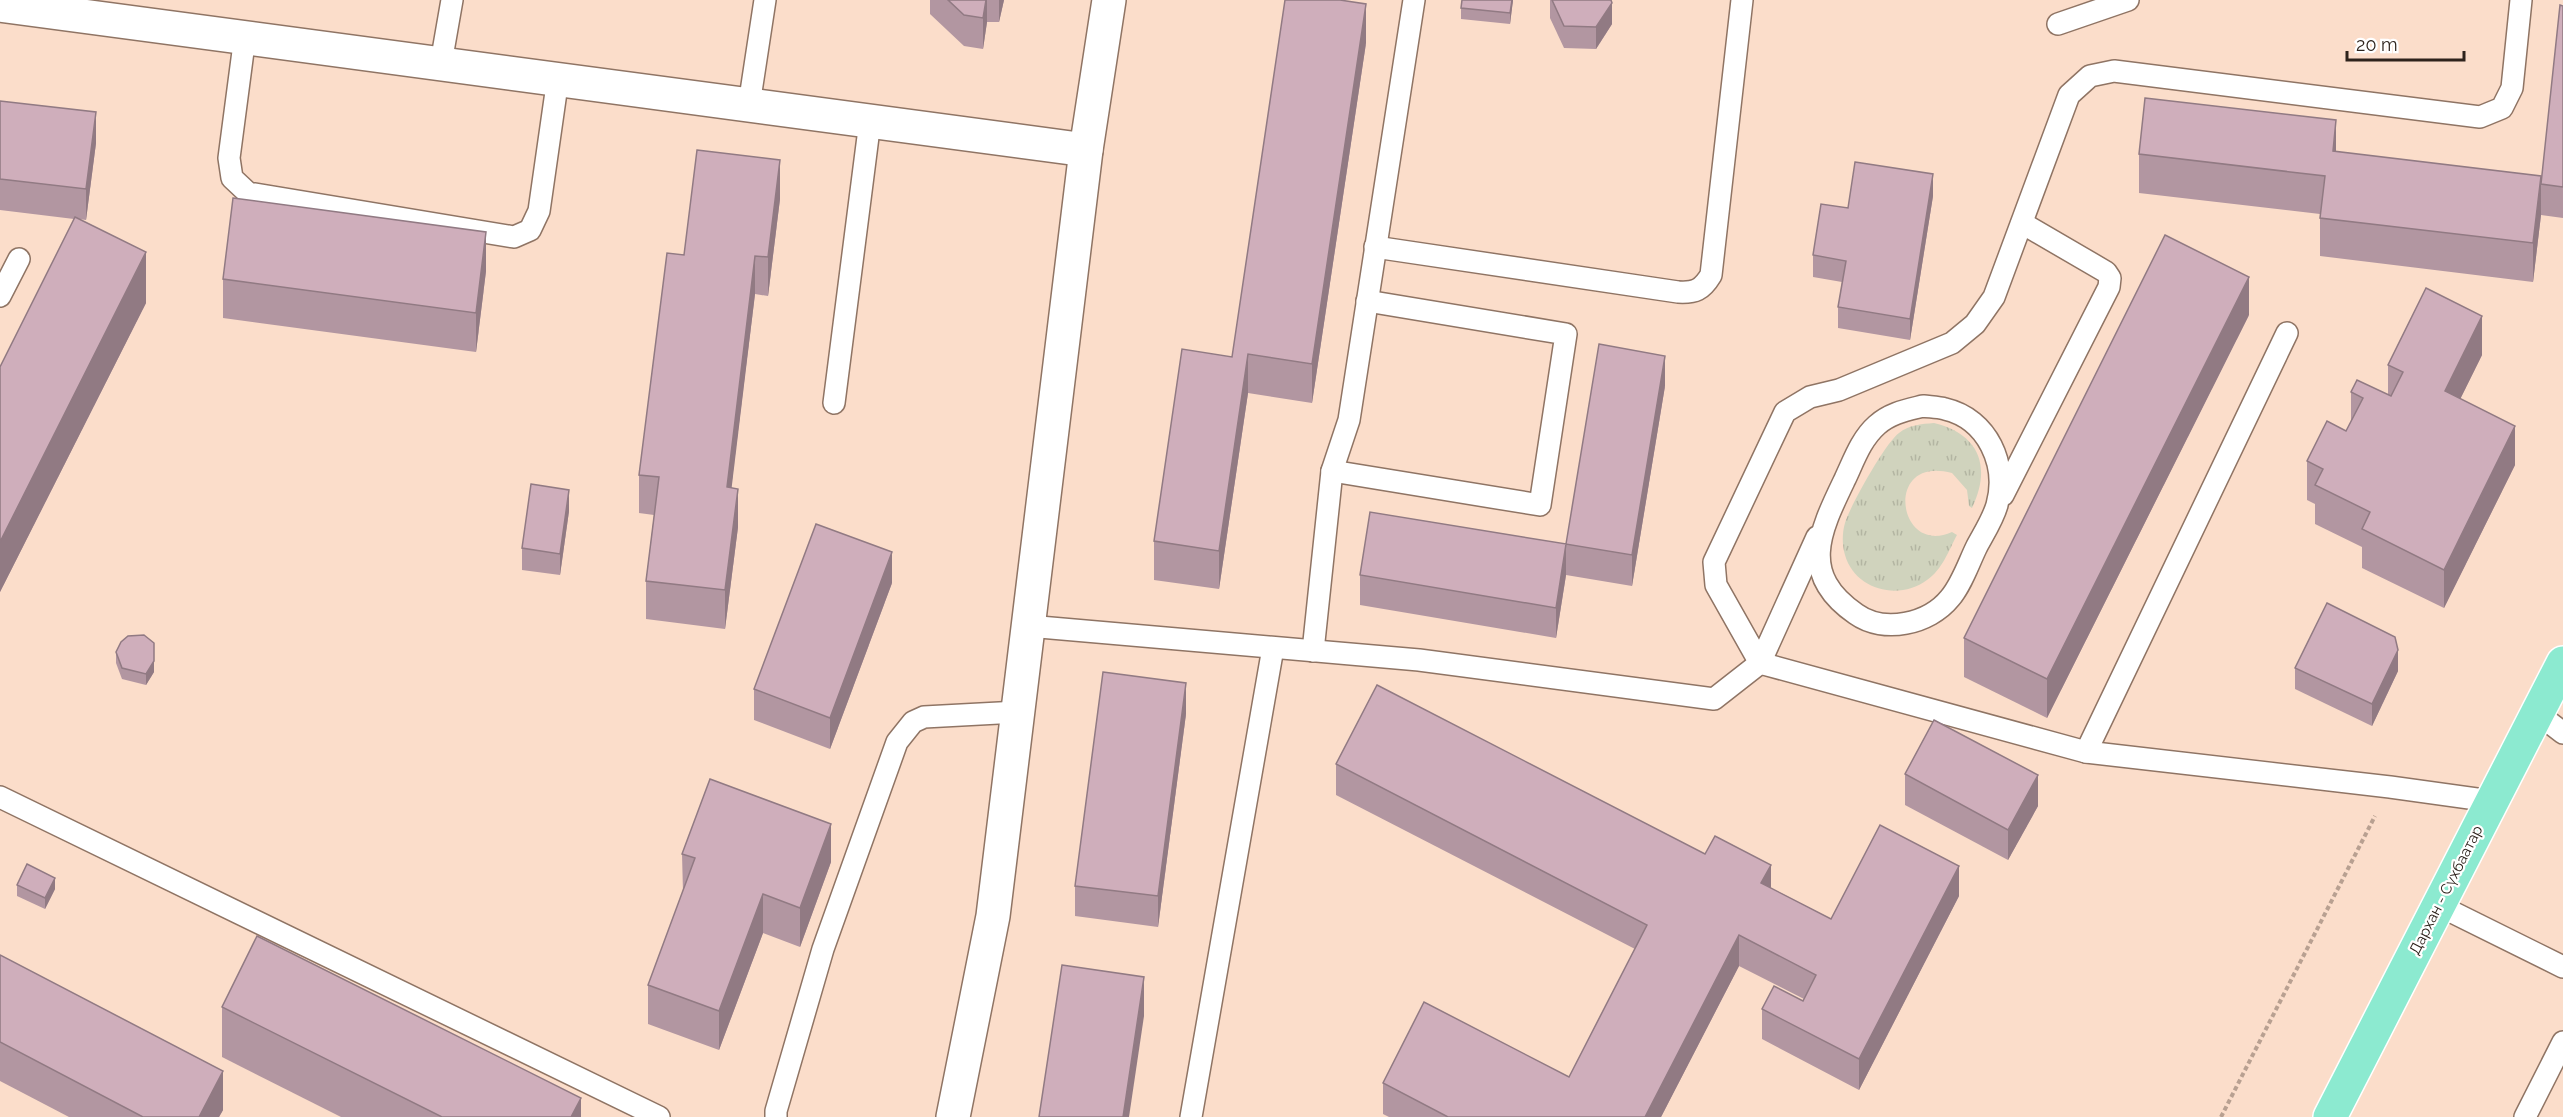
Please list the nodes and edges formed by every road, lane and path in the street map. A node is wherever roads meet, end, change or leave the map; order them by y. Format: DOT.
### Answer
graph roads {
  1 [pos="452,0"];
  2 [pos="765,0"];
  3 [pos="1109,0"];
  4 [pos="1414,0"];
  5 [pos="1742,0"];
  6 [pos="2128,0"];
  7 [pos="2521,0"];
  8 [pos="0,5"];
  9 [pos="2058,24"];
  10 [pos="245,36"];
  11 [pos="441,63"];
  12 [pos="558,78"];
  13 [pos="749,105"];
  14 [pos="870,121"];
  15 [pos="1086,150"];
  16 [pos="2022,223"];
  17 [pos="1375,247"];
  18 [pos="19,259"];
  19 [pos="0,296"];
  20 [pos="1367,301"];
  21 [pos="2287,333"];
  22 [pos="834,403"];
  23 [pos="1332,471"];
  24 [pos="1997,507"];
  25 [pos="1829,512"];
  26 [pos="1028,626"];
  27 [pos="1273,648"];
  28 [pos="1313,651"];
  29 [pos="1760,663"];
  30 [pos="2563,663"];
  31 [pos="1018,712"];
  32 [pos="2537,713"];
  33 [pos="2563,733"];
  34 [pos="2086,752"];
  35 [pos="2390,787"];
  36 [pos="0,797"];
  37 [pos="2491,801"];
  38 [pos="2438,905"];
  39 [pos="2563,967"];
  40 [pos="2563,1042"];
  41 [pos="659,1117"];
  42 [pos="776,1117"];
  43 [pos="953,1117"];
  44 [pos="1191,1117"];
  45 [pos="2221,1117"];
  46 [pos="2330,1117"];
  47 [pos="2525,1117"];
  1 -- 11 [label="lane"];
  2 -- 13 [label="lane"];
  3 -- 15 [label="main road"];
  4 -- 17 [label="lane"];
  5 -- 17 [label="lane"];
  6 -- 9 [label="lane"];
  7 -- 16 [label="lane"];
  8 -- 10 [label="main road"];
  10 -- 11 [label="main road"];
  10 -- 12 [label="lane"];
  11 -- 12 [label="main road"];
  12 -- 13 [label="main road"];
  13 -- 14 [label="main road"];
  14 -- 15 [label="main road"];
  14 -- 22 [label="lane"];
  15 -- 26 [label="main road"];
  16 -- 24 [label="lane"];
  16 -- 29 [label="lane"];
  17 -- 20 [label="lane"];
  18 -- 19 [label="lane"];
  20 -- 23 [label="lane"];
  20 -- 23 [label="lane"];
  21 -- 34 [label="lane"];
  23 -- 28 [label="lane"];
  24 -- 25 [label="lane"];
  24 -- 25 [label="lane"];
  25 -- 29 [label="lane"];
  26 -- 27 [label="lane"];
  26 -- 31 [label="main road"];
  27 -- 28 [label="lane"];
  27 -- 44 [label="lane"];
  28 -- 29 [label="lane"];
  29 -- 34 [label="lane"];
  30 -- 32 [label="highway, Дархан - Сүхбаатар"];
  31 -- 42 [label="lane"];
  31 -- 43 [label="main road"];
  32 -- 33 [label="lane"];
  32 -- 37 [label="highway, Дархан - Сүхбаатар"];
  34 -- 35 [label="lane"];
  35 -- 37 [label="lane"];
  35 -- 45 [label="path"];
  36 -- 41 [label="lane"];
  37 -- 38 [label="highway, Дархан - Сүхбаатар"];
  38 -- 39 [label="lane"];
  38 -- 46 [label="highway, Дархан - Сүхбаатар"];
  40 -- 47 [label="lane"];
}
